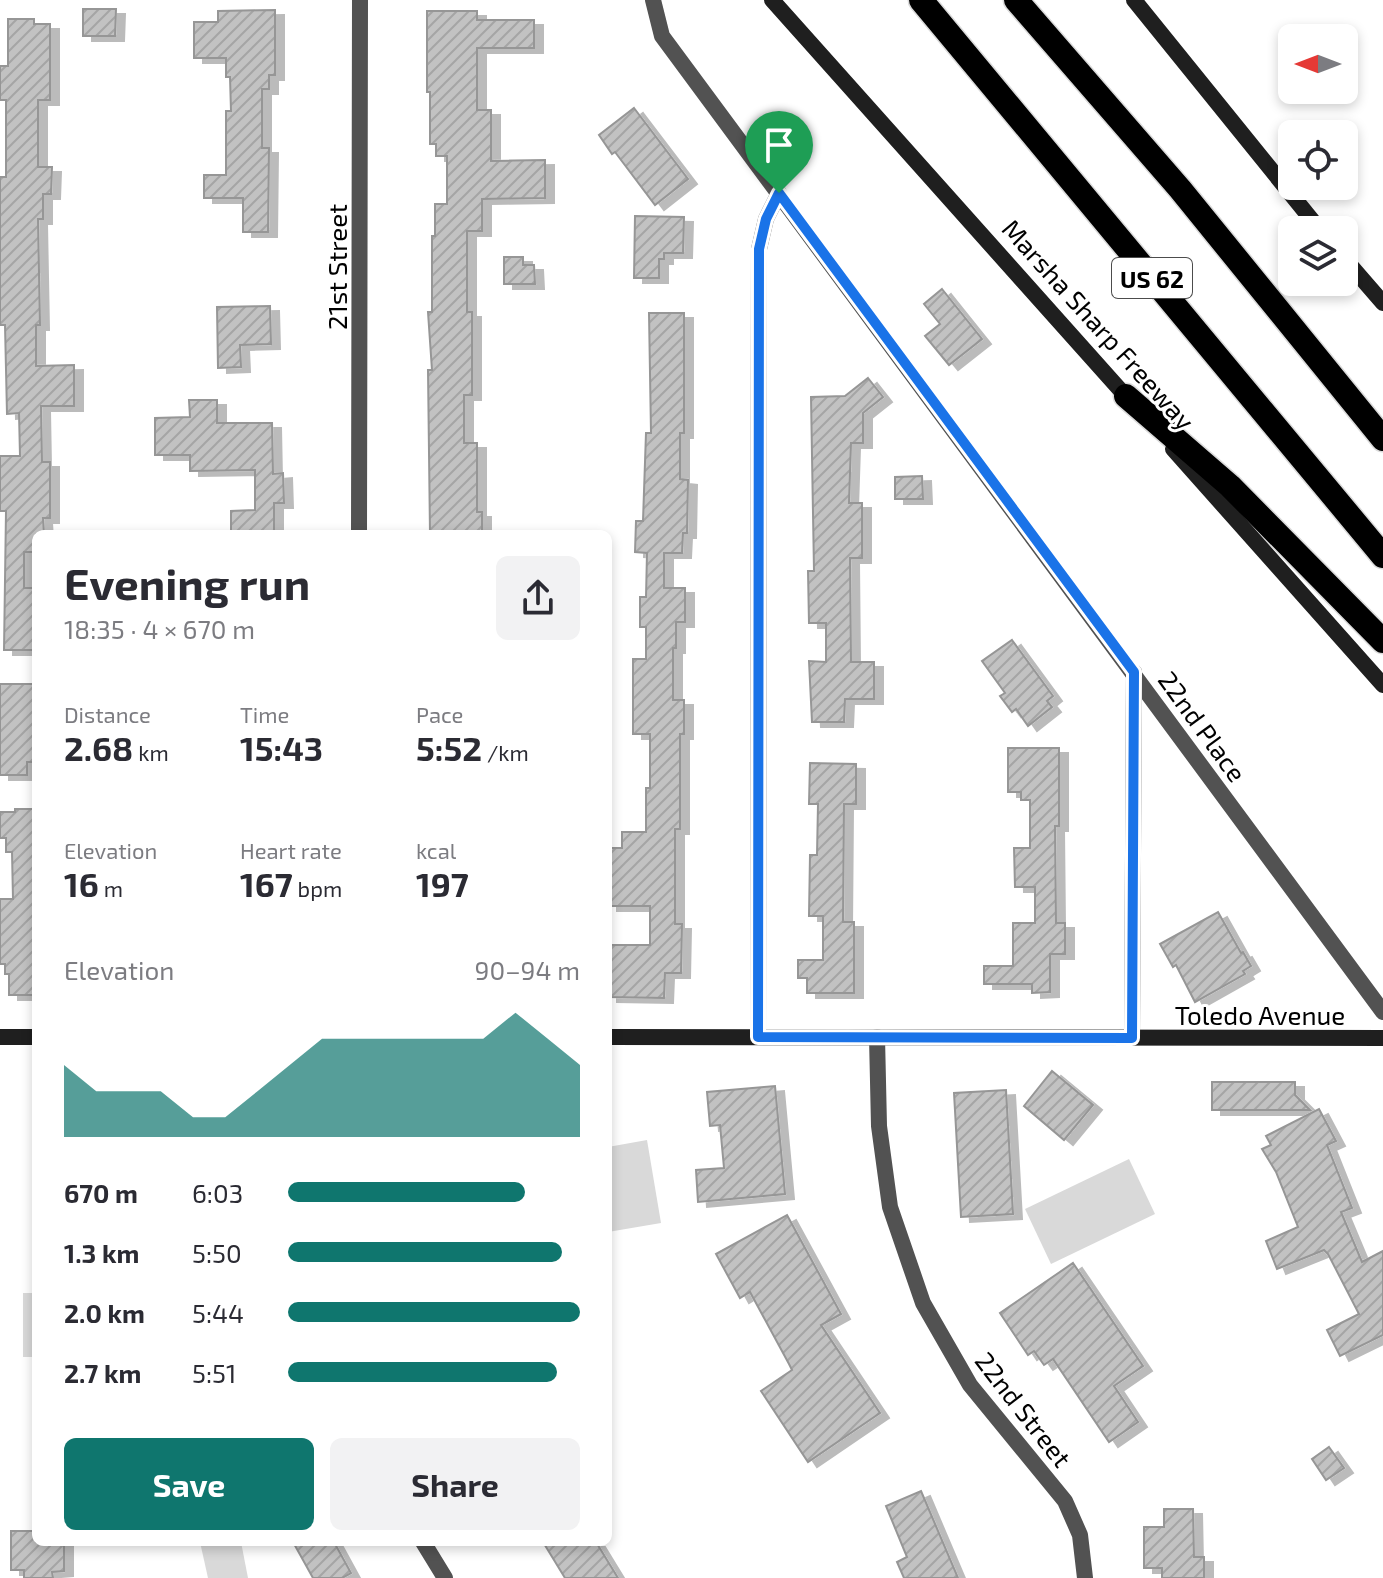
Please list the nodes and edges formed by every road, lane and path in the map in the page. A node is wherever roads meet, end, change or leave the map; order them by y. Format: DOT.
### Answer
graph roads {
  1 [pos="360,0"];
  2 [pos="653,0"];
  3 [pos="772,0"];
  4 [pos="921,0"];
  5 [pos="1016,0"];
  6 [pos="1134,0"];
  7 [pos="779,193"];
  8 [pos="1309,216"];
  9 [pos="1358,274"];
  10 [pos="1383,303"];
  11 [pos="1126,396"];
  12 [pos="1383,439"];
  13 [pos="359,530"];
  14 [pos="1383,556"];
  15 [pos="1383,641"];
  16 [pos="1134,672"];
  17 [pos="1383,685"];
  18 [pos="1383,1012"];
  19 [pos="0,1037"];
  20 [pos="32,1037"];
  21 [pos="612,1037"];
  22 [pos="758,1037"];
  23 [pos="877,1037"];
  24 [pos="1132,1038"];
  25 [pos="1383,1038"];
  26 [pos="425,1546"];
  27 [pos="445,1578"];
  28 [pos="1085,1578"];
  1 -- 13 [label="street, 21st Street"];
  2 -- 7 [label="street, 22nd Place"];
  3 -- 11 [label="main road, Marsha Sharp Freeway"];
  4 -- 14 [label="highway, US 62"];
  5 -- 12 [label="highway, US 62"];
  6 -- 8 [label="main road"];
  7 -- 16 [label="street, 22nd Place"];
  7 -- 22 [label="street"];
  9 -- 10 [label="main road"];
  11 -- 15 [label="highway"];
  11 -- 17 [label="main road, Marsha Sharp Freeway"];
  16 -- 18 [label="street, 22nd Place"];
  16 -- 24 [label="street"];
  19 -- 20 [label="main road"];
  21 -- 22 [label="main road, Toledo Avenue"];
  22 -- 23 [label="main road, Toledo Avenue"];
  23 -- 24 [label="main road, Toledo Avenue"];
  23 -- 28 [label="street, 22nd Street"];
  24 -- 25 [label="main road, Toledo Avenue"];
  26 -- 27 [label="street"];
}
